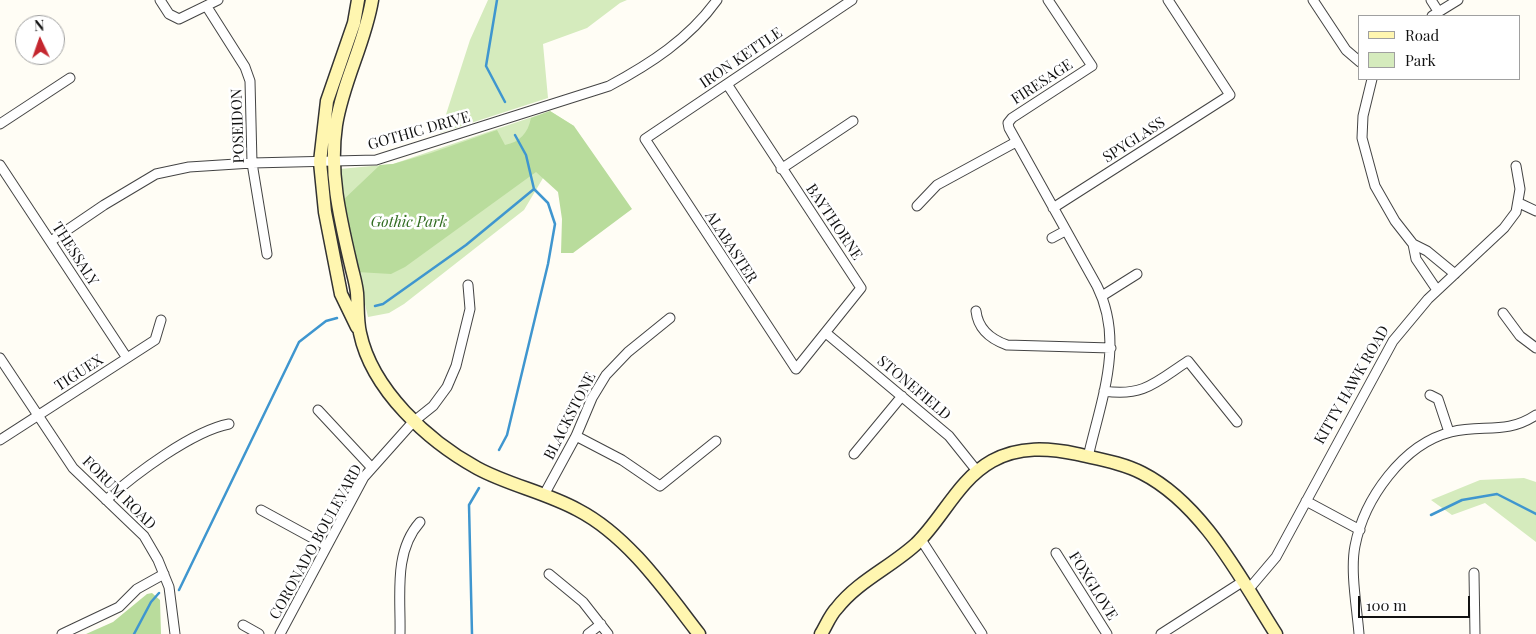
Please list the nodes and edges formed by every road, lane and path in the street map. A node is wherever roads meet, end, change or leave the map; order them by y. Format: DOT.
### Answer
graph roads {
  1 [pos="160,0"];
  2 [pos="218,0"];
  3 [pos="358,0"];
  4 [pos="372,0"];
  5 [pos="717,0"];
  6 [pos="852,0"];
  7 [pos="1048,0"];
  8 [pos="1168,0"];
  9 [pos="1313,0"];
  10 [pos="1431,0"];
  11 [pos="1458,0"];
  12 [pos="207,7"];
  13 [pos="1435,14"];
  14 [pos="1358,60"];
  15 [pos="70,78"];
  16 [pos="1372,80"];
  17 [pos="727,84"];
  18 [pos="853,121"];
  19 [pos="0,124"];
  20 [pos="645,139"];
  21 [pos="1016,142"];
  22 [pos="252,162"];
  23 [pos="320,162"];
  24 [pos="333,163"];
  25 [pos="0,165"];
  26 [pos="1516,166"];
  27 [pos="781,168"];
  28 [pos="1519,203"];
  29 [pos="918,206"];
  30 [pos="1053,208"];
  31 [pos="1536,211"];
  32 [pos="1066,231"];
  33 [pos="1052,238"];
  34 [pos="51,241"];
  35 [pos="1414,244"];
  36 [pos="267,254"];
  37 [pos="1137,274"];
  38 [pos="1455,274"];
  39 [pos="468,285"];
  40 [pos="1438,290"];
  41 [pos="1102,296"];
  42 [pos="976,311"];
  43 [pos="1503,312"];
  44 [pos="670,318"];
  45 [pos="161,320"];
  46 [pos="360,331"];
  47 [pos="826,332"];
  48 [pos="1111,348"];
  49 [pos="1536,348"];
  50 [pos="0,358"];
  51 [pos="127,358"];
  52 [pos="796,369"];
  53 [pos="1104,391"];
  54 [pos="1430,395"];
  55 [pos="902,396"];
  56 [pos="318,410"];
  57 [pos="1536,415"];
  58 [pos="39,416"];
  59 [pos="413,422"];
  60 [pos="1237,422"];
  61 [pos="229,424"];
  62 [pos="1449,432"];
  63 [pos="576,436"];
  64 [pos="0,440"];
  65 [pos="716,441"];
  66 [pos="854,454"];
  67 [pos="1088,456"];
  68 [pos="372,468"];
  69 [pos="977,471"];
  70 [pos="545,493"];
  71 [pos="106,500"];
  72 [pos="1306,502"];
  73 [pos="261,510"];
  74 [pos="420,522"];
  75 [pos="1360,530"];
  76 [pos="920,538"];
  77 [pos="327,546"];
  78 [pos="1056,553"];
  79 [pos="1474,573"];
  80 [pos="164,574"];
  81 [pos="549,574"];
  82 [pos="1245,586"];
  83 [pos="601,624"];
  84 [pos="243,625"];
  85 [pos="62,634"];
  86 [pos="175,634"];
  87 [pos="259,634"];
  88 [pos="280,634"];
  89 [pos="400,634"];
  90 [pos="588,634"];
  91 [pos="608,634"];
  92 [pos="699,634"];
  93 [pos="821,634"];
  94 [pos="982,634"];
  95 [pos="1107,634"];
  96 [pos="1160,634"];
  97 [pos="1276,634"];
  98 [pos="1358,634"];
  99 [pos="1475,634"];
  1 -- 12 [label="street"];
  2 -- 12 [label="street"];
  3 -- 23 [label="street"];
  4 -- 24 [label="street"];
  5 -- 24 [label="street, GOTHIC DRIVE"];
  6 -- 17 [label="street, IRON KETTLE"];
  7 -- 21 [label="street, FIRESAGE"];
  8 -- 30 [label="street, SPYGLASS"];
  9 -- 14 [label="street"];
  10 -- 13 [label="street"];
  11 -- 13 [label="street"];
  12 -- 22 [label="street, POSEIDON"];
  15 -- 19 [label="street"];
  16 -- 35 [label="street"];
  17 -- 20 [label="street, IRON KETTLE"];
  17 -- 27 [label="street, BAYTHORNE"];
  18 -- 27 [label="street"];
  20 -- 52 [label="street, ALABASTER"];
  21 -- 29 [label="street"];
  21 -- 30 [label="street"];
  22 -- 23 [label="street, GOTHIC DRIVE"];
  22 -- 34 [label="street, GOTHIC DRIVE"];
  22 -- 36 [label="street, POSEIDON"];
  23 -- 24 [label="street, GOTHIC DRIVE"];
  23 -- 46 [label="street"];
  24 -- 46 [label="street"];
  25 -- 34 [label="street, THESSALY"];
  26 -- 28 [label="street"];
  27 -- 47 [label="street, BAYTHORNE"];
  28 -- 31 [label="street"];
  28 -- 38 [label="street, KITTY HAWK ROAD"];
  30 -- 32 [label="street"];
  32 -- 33 [label="street"];
  32 -- 41 [label="street"];
  34 -- 51 [label="street, THESSALY"];
  35 -- 38 [label="street"];
  35 -- 40 [label="street"];
  37 -- 41 [label="street"];
  38 -- 40 [label="street, KITTY HAWK ROAD"];
  39 -- 59 [label="street, CORONADO BOULEVARD"];
  40 -- 72 [label="street, KITTY HAWK ROAD"];
  41 -- 48 [label="street"];
  42 -- 48 [label="street"];
  43 -- 49 [label="street"];
  44 -- 63 [label="street, BLACKSTONE"];
  45 -- 51 [label="street, TIGUEX"];
  46 -- 59 [label="street"];
  47 -- 52 [label="street, BAYTHORNE"];
  47 -- 55 [label="street, STONEFIELD"];
  48 -- 53 [label="street"];
  50 -- 58 [label="street, FORUM ROAD"];
  51 -- 58 [label="street, TIGUEX"];
  53 -- 60 [label="street"];
  53 -- 67 [label="street"];
  54 -- 62 [label="street"];
  55 -- 66 [label="street"];
  55 -- 69 [label="street, STONEFIELD"];
  56 -- 68 [label="street"];
  57 -- 62 [label="street"];
  58 -- 64 [label="street, TIGUEX"];
  58 -- 71 [label="street, FORUM ROAD"];
  59 -- 68 [label="street, CORONADO BOULEVARD"];
  59 -- 70 [label="street"];
  61 -- 71 [label="street"];
  62 -- 75 [label="street"];
  63 -- 65 [label="street"];
  63 -- 70 [label="street, BLACKSTONE"];
  67 -- 69 [label="street"];
  67 -- 82 [label="street"];
  68 -- 77 [label="street, CORONADO BOULEVARD"];
  69 -- 76 [label="street"];
  70 -- 92 [label="street"];
  71 -- 80 [label="street, FORUM ROAD"];
  72 -- 75 [label="street"];
  72 -- 82 [label="street, KITTY HAWK ROAD"];
  73 -- 77 [label="street"];
  74 -- 89 [label="street"];
  75 -- 98 [label="street"];
  76 -- 93 [label="street"];
  76 -- 94 [label="street"];
  77 -- 88 [label="street, CORONADO BOULEVARD"];
  78 -- 95 [label="street, FOXGLOVE"];
  79 -- 99 [label="street"];
  80 -- 85 [label="street"];
  80 -- 86 [label="street, FORUM ROAD"];
  81 -- 83 [label="street"];
  82 -- 96 [label="street, KITTY HAWK ROAD"];
  82 -- 97 [label="street"];
  83 -- 90 [label="street"];
  83 -- 91 [label="street"];
  84 -- 87 [label="street"];
}
